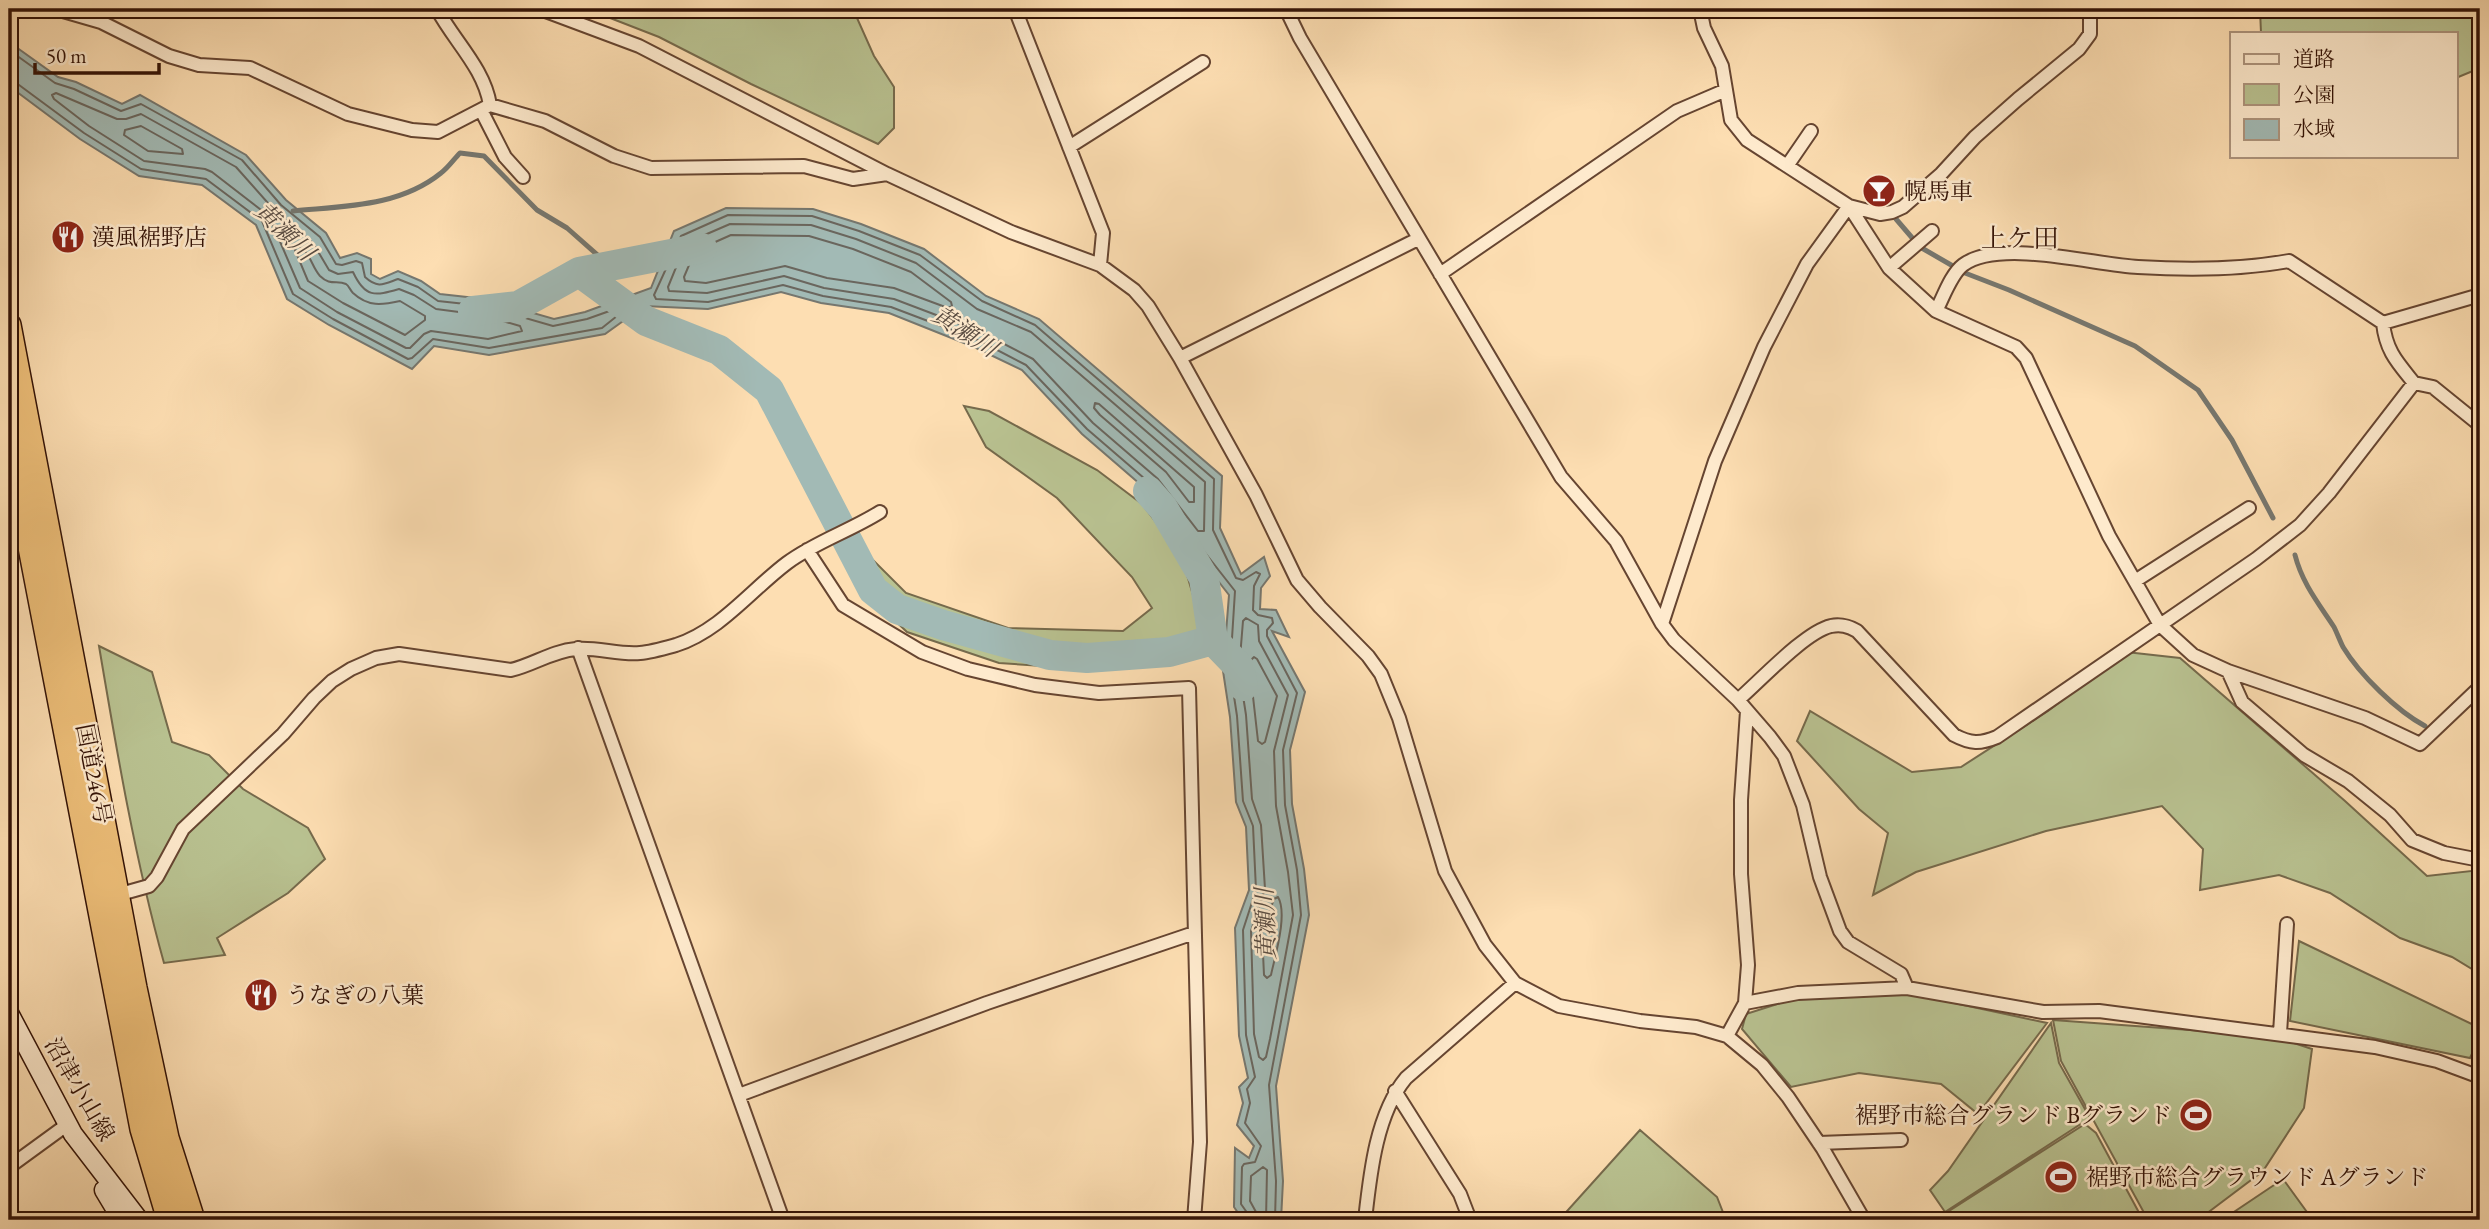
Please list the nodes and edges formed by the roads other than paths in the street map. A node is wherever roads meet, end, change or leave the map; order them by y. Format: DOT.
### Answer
graph roads {
  1 [pos="56,9"];
  2 [pos="437,9"];
  3 [pos="540,9"];
  4 [pos="1014,9"];
  5 [pos="1286,9"];
  6 [pos="1700,9"];
  7 [pos="2090,9"];
  8 [pos="1203,62"];
  9 [pos="1726,90"];
  10 [pos="485,107"];
  11 [pos="1811,131"];
  12 [pos="1069,147"];
  13 [pos="1787,166"];
  14 [pos="887,174"];
  15 [pos="523,177"];
  16 [pos="1849,206"];
  17 [pos="1932,231"];
  18 [pos="1418,239"];
  19 [pos="1100,265"];
  20 [pos="1889,268"];
  21 [pos="1440,274"];
  22 [pos="2480,295"];
  23 [pos="1936,311"];
  24 [pos="2383,323"];
  25 [pos="9,326"];
  26 [pos="1180,358"];
  27 [pos="2414,383"];
  28 [pos="2480,425"];
  29 [pos="9,438"];
  30 [pos="2249,508"];
  31 [pos="880,512"];
  32 [pos="807,550"];
  33 [pos="2135,580"];
  34 [pos="1662,624"];
  35 [pos="2160,625"];
  36 [pos="578,649"];
  37 [pos="2228,671"];
  38 [pos="2480,687"];
  39 [pos="1738,700"];
  40 [pos="1747,710"];
  41 [pos="2480,860"];
  42 [pos="117,895"];
  43 [pos="2287,924"];
  44 [pos="1194,933"];
  45 [pos="1515,983"];
  46 [pos="1908,988"];
  47 [pos="1745,1003"];
  48 [pos="9,1013"];
  49 [pos="2280,1033"];
  50 [pos="1727,1036"];
  51 [pos="2480,1077"];
  52 [pos="1395,1091"];
  53 [pos="739,1096"];
  54 [pos="70,1129"];
  55 [pos="1900,1140"];
  56 [pos="1819,1143"];
  57 [pos="9,1167"];
  58 [pos="122,1220"];
  59 [pos="139,1220"];
  60 [pos="169,1220"];
  61 [pos="193,1220"];
  62 [pos="783,1220"];
  63 [pos="1194,1220"];
  64 [pos="1365,1220"];
  65 [pos="1471,1220"];
  66 [pos="1864,1220"];
  1 -- 10 [label="street"];
  2 -- 10 [label="street"];
  3 -- 14 [label="street"];
  4 -- 12 [label="street"];
  5 -- 18 [label="street"];
  6 -- 9 [label="street"];
  7 -- 16 [label="street"];
  8 -- 12 [label="street"];
  9 -- 13 [label="street"];
  9 -- 21 [label="street"];
  10 -- 14 [label="street"];
  10 -- 15 [label="street"];
  11 -- 13 [label="street"];
  12 -- 19 [label="street"];
  13 -- 16 [label="street"];
  14 -- 19 [label="street"];
  16 -- 20 [label="street"];
  16 -- 34 [label="street"];
  17 -- 20 [label="street"];
  18 -- 21 [label="street"];
  18 -- 26 [label="street"];
  19 -- 26 [label="street"];
  20 -- 23 [label="street"];
  21 -- 34 [label="street"];
  22 -- 24 [label="street"];
  23 -- 24 [label="street"];
  23 -- 33 [label="street"];
  24 -- 27 [label="street"];
  25 -- 42 [label="highway, 国道246号"];
  26 -- 45 [label="street"];
  27 -- 28 [label="street"];
  27 -- 35 [label="street"];
  29 -- 60 [label="highway, 国道246号"];
  30 -- 33 [label="street"];
  31 -- 32 [label="street"];
  32 -- 36 [label="street"];
  32 -- 44 [label="street"];
  33 -- 35 [label="street"];
  34 -- 39 [label="street"];
  35 -- 37 [label="street"];
  35 -- 39 [label="street"];
  36 -- 42 [label="street"];
  36 -- 53 [label="street"];
  37 -- 38 [label="street"];
  37 -- 41 [label="street"];
  39 -- 40 [label="street"];
  40 -- 46 [label="street"];
  40 -- 47 [label="street"];
  42 -- 61 [label="highway, 国道246号"];
  43 -- 49 [label="street"];
  44 -- 53 [label="street"];
  44 -- 63 [label="street"];
  45 -- 50 [label="street"];
  45 -- 52 [label="street"];
  46 -- 47 [label="street"];
  46 -- 49 [label="street"];
  47 -- 50 [label="street"];
  48 -- 54 [label="main road, 沼津小山線"];
  49 -- 51 [label="street"];
  50 -- 56 [label="street"];
  52 -- 64 [label="street"];
  52 -- 65 [label="street"];
  53 -- 62 [label="street"];
  54 -- 57 [label="street"];
  54 -- 58 [label="main road"];
  54 -- 59 [label="main road, 沼津小山線"];
  55 -- 56 [label="street"];
  56 -- 66 [label="street"];
}
